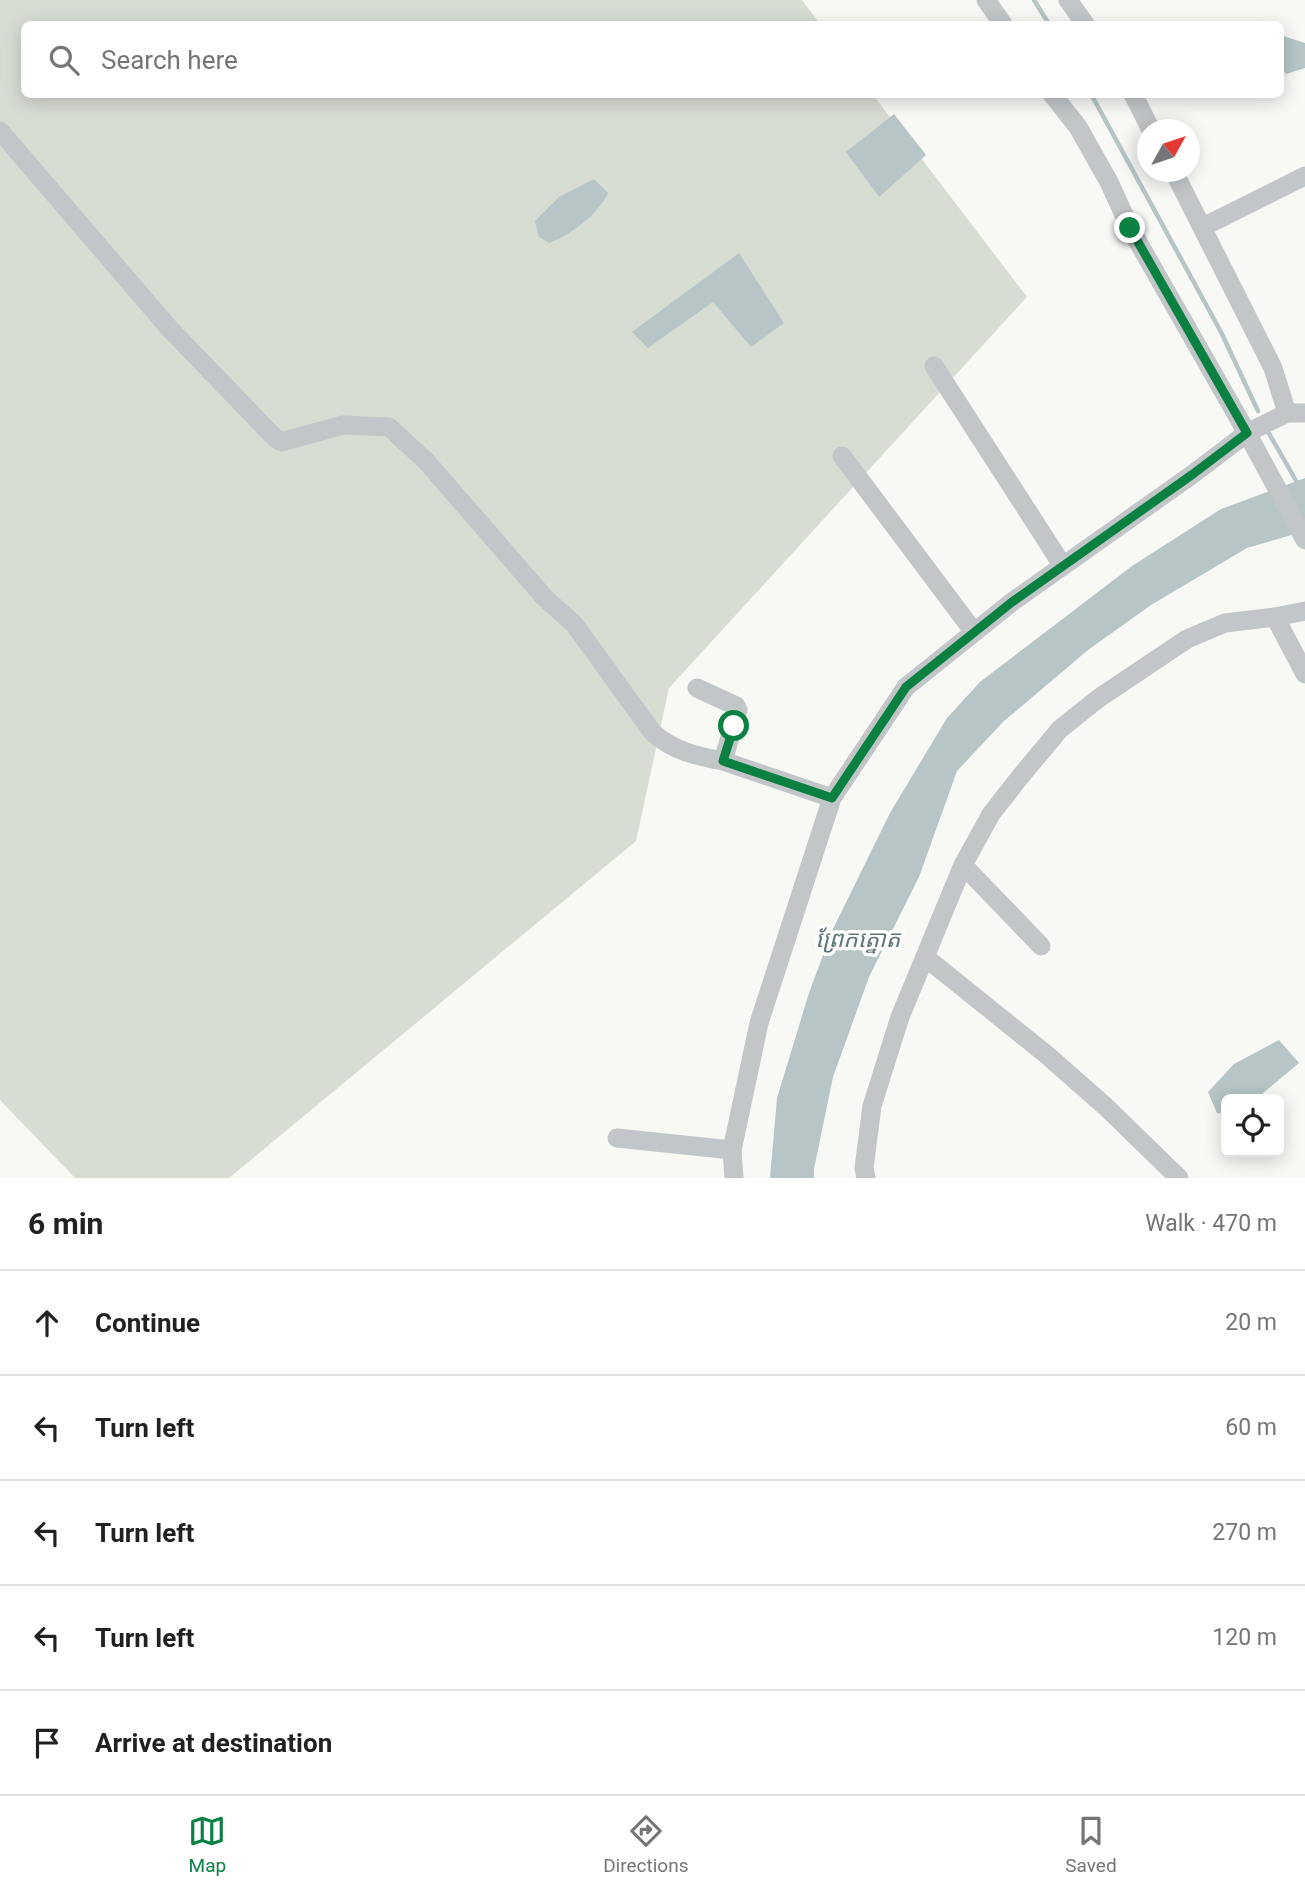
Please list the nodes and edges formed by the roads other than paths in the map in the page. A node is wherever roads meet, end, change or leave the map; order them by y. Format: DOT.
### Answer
graph roads {
  1 [pos="986,0"];
  2 [pos="1068,0"];
  3 [pos="1001,21"];
  4 [pos="1083,21"];
  5 [pos="1055,98"];
  6 [pos="1138,98"];
  7 [pos="1147,119"];
  8 [pos="0,131"];
  9 [pos="1305,176"];
  10 [pos="1179,182"];
  11 [pos="1203,227"];
  12 [pos="934,366"];
  13 [pos="1296,413"];
  14 [pos="1247,433"];
  15 [pos="842,456"];
  16 [pos="1305,540"];
  17 [pos="1063,566"];
  18 [pos="1305,611"];
  19 [pos="1275,617"];
  20 [pos="974,632"];
  21 [pos="1305,674"];
  22 [pos="697,688"];
  23 [pos="723,761"];
  24 [pos="832,798"];
  25 [pos="963,865"];
  26 [pos="1041,946"];
  27 [pos="925,957"];
  28 [pos="617,1138"];
  29 [pos="732,1150"];
  30 [pos="734,1178"];
  31 [pos="866,1178"];
  32 [pos="1179,1178"];
  1 -- 3 [label="street"];
  2 -- 4 [label="street"];
  5 -- 14 [label="street"];
  6 -- 7 [label="street"];
  8 -- 23 [label="street"];
  9 -- 11 [label="street"];
  10 -- 11 [label="street"];
  11 -- 13 [label="street"];
  12 -- 17 [label="street"];
  13 -- 14 [label="street"];
  14 -- 16 [label="street"];
  14 -- 17 [label="street"];
  15 -- 20 [label="street"];
  17 -- 20 [label="street"];
  18 -- 19 [label="street"];
  19 -- 21 [label="street"];
  19 -- 25 [label="street"];
  20 -- 24 [label="street"];
  22 -- 23 [label="street"];
  23 -- 24 [label="street"];
  24 -- 29 [label="street"];
  25 -- 26 [label="street"];
  25 -- 27 [label="street"];
  27 -- 31 [label="street"];
  27 -- 32 [label="street"];
  28 -- 29 [label="street"];
  29 -- 30 [label="street"];
}
